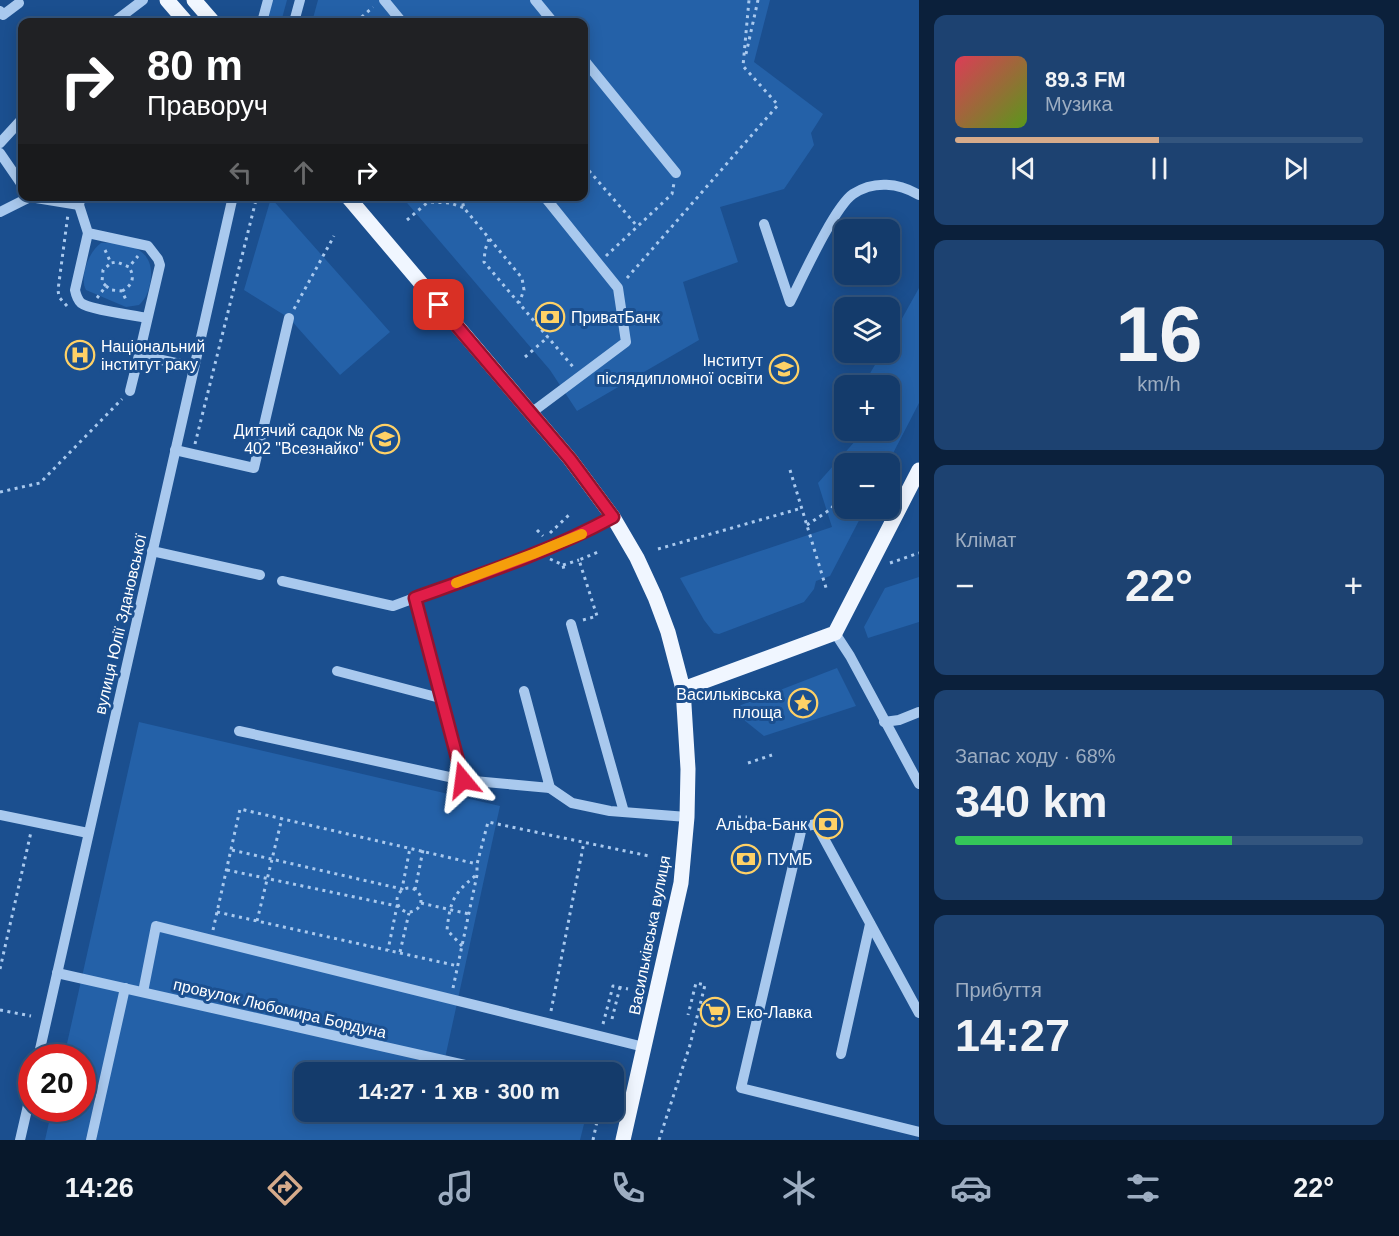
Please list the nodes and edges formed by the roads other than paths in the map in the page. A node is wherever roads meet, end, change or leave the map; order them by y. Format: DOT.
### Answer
graph roads {
  1 [pos="143,0"];
  2 [pos="167,0"];
  3 [pos="194,0"];
  4 [pos="268,0"];
  5 [pos="300,0"];
  6 [pos="382,0"];
  7 [pos="535,0"];
  8 [pos="19,3"];
  9 [pos="0,11"];
  10 [pos="119,18"];
  11 [pos="183,18"];
  12 [pos="210,18"];
  13 [pos="263,18"];
  14 [pos="295,18"];
  15 [pos="398,18"];
  16 [pos="550,18"];
  17 [pos="588,68"];
  18 [pos="18,123"];
  19 [pos="0,143"];
  20 [pos="0,153"];
  21 [pos="676,173"];
  22 [pos="18,180"];
  23 [pos="919,195"];
  24 [pos="22,201"];
  25 [pos="80,201"];
  26 [pos="232,201"];
  27 [pos="351,201"];
  28 [pos="548,201"];
  29 [pos="0,212"];
  30 [pos="764,224"];
  31 [pos="94,234"];
  32 [pos="147,318"];
  33 [pos="289,318"];
  34 [pos="139,356"];
  35 [pos="194,367"];
  36 [pos="130,391"];
  37 [pos="531,413"];
  38 [pos="175,450"];
  39 [pos="919,470"];
  40 [pos="613,517"];
  41 [pos="152,551"];
  42 [pos="260,575"];
  43 [pos="282,581"];
  44 [pos="415,598"];
  45 [pos="572,624"];
  46 [pos="835,633"];
  47 [pos="337,671"];
  48 [pos="683,689"];
  49 [pos="524,691"];
  50 [pos="440,698"];
  51 [pos="919,712"];
  52 [pos="884,722"];
  53 [pos="239,731"];
  54 [pos="463,780"];
  55 [pos="919,784"];
  56 [pos="550,788"];
  57 [pos="624,812"];
  58 [pos="0,815"];
  59 [pos="687,817"];
  60 [pos="88,833"];
  61 [pos="870,924"];
  62 [pos="57,973"];
  63 [pos="125,988"];
  64 [pos="143,992"];
  65 [pos="919,1013"];
  66 [pos="41,1044"];
  67 [pos="644,1047"];
  68 [pos="841,1054"];
  69 [pos="452,1062"];
  70 [pos="624,1102"];
  71 [pos="631,1104"];
  72 [pos="24,1122"];
  73 [pos="919,1132"];
  74 [pos="20,1140"];
  75 [pos="91,1140"];
  76 [pos="623,1140"];
  1 -- 10 [label="street"];
  2 -- 11 [label="main road"];
  3 -- 12 [label="main road"];
  4 -- 13 [label="street"];
  5 -- 14 [label="street"];
  6 -- 15 [label="street"];
  7 -- 16 [label="street"];
  8 -- 9 [label="street"];
  17 -- 21 [label="street"];
  18 -- 19 [label="street"];
  20 -- 22 [label="street"];
  23 -- 30 [label="street"];
  24 -- 29 [label="street"];
  25 -- 31 [label="street"];
  26 -- 35 [label="street, вулиця Юлії Здановської"];
  27 -- 37 [label="main road, Васильківська вулиця"];
  28 -- 37 [label="street"];
  31 -- 32 [label="street"];
  31 -- 32 [label="street"];
  32 -- 34 [label="street"];
  33 -- 38 [label="street"];
  34 -- 35 [label="street"];
  34 -- 36 [label="street"];
  35 -- 38 [label="street, вулиця Юлії Здановської"];
  37 -- 40 [label="main road, Васильківська вулиця"];
  38 -- 41 [label="street, вулиця Юлії Здановської"];
  39 -- 46 [label="main road"];
  40 -- 44 [label="street"];
  40 -- 48 [label="main road, Васильківська вулиця"];
  41 -- 42 [label="street"];
  41 -- 60 [label="street, вулиця Юлії Здановської"];
  43 -- 44 [label="street"];
  44 -- 50 [label="street"];
  45 -- 57 [label="street"];
  46 -- 48 [label="main road"];
  46 -- 52 [label="street"];
  47 -- 50 [label="street"];
  48 -- 59 [label="main road, Васильківська вулиця"];
  49 -- 56 [label="street"];
  50 -- 54 [label="street"];
  51 -- 52 [label="street"];
  52 -- 55 [label="street"];
  53 -- 54 [label="street"];
  54 -- 56 [label="street"];
  56 -- 57 [label="street"];
  57 -- 59 [label="street"];
  58 -- 60 [label="street"];
  59 -- 67 [label="main road, Васильківська вулиця"];
  60 -- 62 [label="street, вулиця Юлії Здановської"];
  61 -- 65 [label="street"];
  61 -- 68 [label="street"];
  61 -- 73 [label="street"];
  62 -- 63 [label="street, провулок Любомира Бордуна"];
  62 -- 66 [label="street, вулиця Юлії Здановської"];
  63 -- 64 [label="street, провулок Любомира Бордуна"];
  63 -- 75 [label="street"];
  64 -- 67 [label="street"];
  64 -- 69 [label="street, провулок Любомира Бордуна"];
  67 -- 71 [label="main road, Васильківська вулиця"];
  70 -- 71 [label="street"];
  71 -- 76 [label="main road, Васильківська вулиця"];
  72 -- 74 [label="street"];
}
